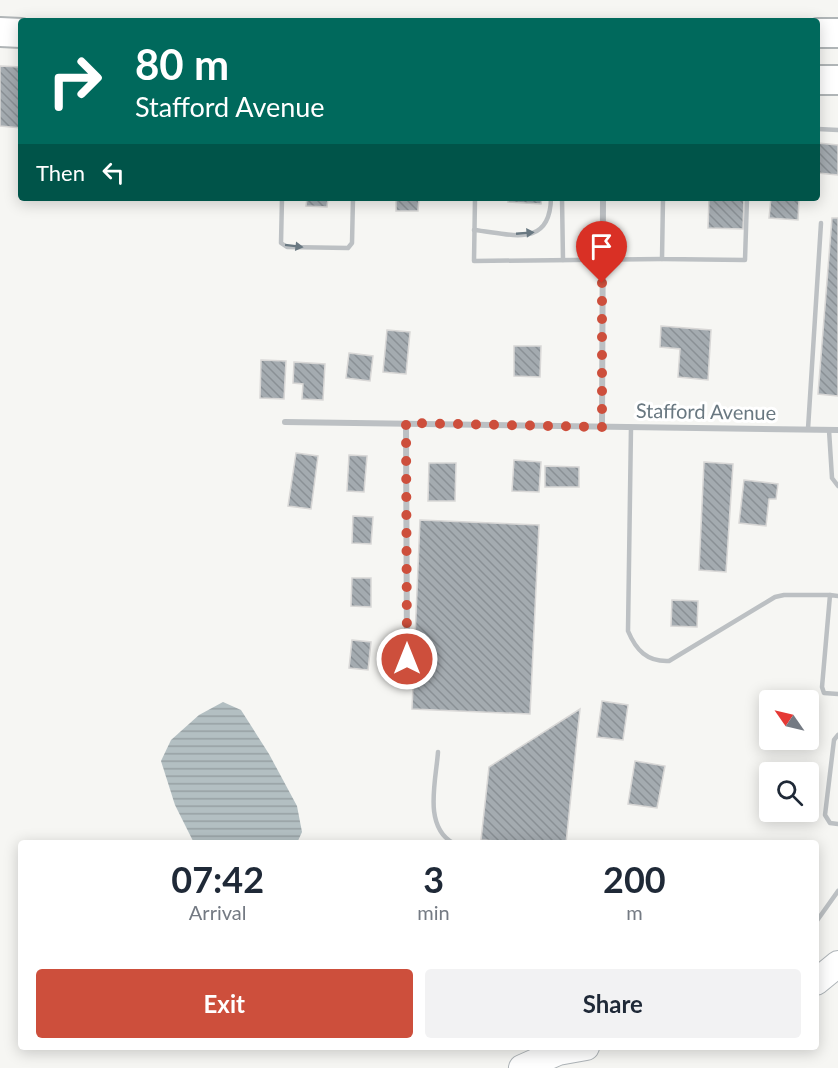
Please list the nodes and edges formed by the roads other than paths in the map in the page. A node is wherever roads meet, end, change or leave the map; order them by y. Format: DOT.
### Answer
graph roads {
  1 [pos="0,32"];
  2 [pos="18,33"];
  3 [pos="820,33"];
  4 [pos="838,33"];
  5 [pos="838,80"];
  6 [pos="820,82"];
  7 [pos="820,83"];
  8 [pos="838,89"];
  9 [pos="820,129"];
  10 [pos="838,130"];
  11 [pos="282,201"];
  12 [pos="353,201"];
  13 [pos="475,201"];
  14 [pos="551,201"];
  15 [pos="562,201"];
  16 [pos="603,201"];
  17 [pos="663,201"];
  18 [pos="747,201"];
  19 [pos="821,223"];
  20 [pos="474,230"];
  21 [pos="662,259"];
  22 [pos="563,260"];
  23 [pos="602,260"];
  24 [pos="285,422"];
  25 [pos="406,423"];
  26 [pos="602,427"];
  27 [pos="631,427"];
  28 [pos="808,429"];
  29 [pos="829,430"];
  30 [pos="838,430"];
  31 [pos="838,486"];
  32 [pos="830,595"];
  33 [pos="838,596"];
  34 [pos="407,659"];
  35 [pos="838,694"];
  36 [pos="838,735"];
  37 [pos="438,752"];
  38 [pos="838,824"];
  39 [pos="449,840"];
  40 [pos="838,891"];
  41 [pos="819,918"];
  42 [pos="838,964"];
  43 [pos="819,980"];
  44 [pos="569,1050"];
  45 [pos="522,1068"];
  1 -- 2 [label="main road"];
  3 -- 4 [label="main road"];
  5 -- 6 [label="main road"];
  7 -- 8 [label="main road"];
  9 -- 10 [label="lane"];
  11 -- 12 [label="lane, one-way"];
  13 -- 20 [label="lane"];
  20 -- 14 [label="lane, one-way"];
  15 -- 22 [label="lane"];
  16 -- 23 [label="street"];
  17 -- 21 [label="lane"];
  18 -- 21 [label="lane"];
  19 -- 28 [label="lane"];
  20 -- 22 [label="lane"];
  21 -- 23 [label="lane"];
  22 -- 23 [label="lane"];
  23 -- 26 [label="street"];
  24 -- 25 [label="street, Stafford Avenue"];
  25 -- 26 [label="street, Stafford Avenue"];
  25 -- 34 [label="street"];
  26 -- 27 [label="street, Stafford Avenue"];
  27 -- 28 [label="street, Stafford Avenue"];
  27 -- 32 [label="lane"];
  28 -- 29 [label="street, Stafford Avenue"];
  29 -- 30 [label="street, Stafford Avenue"];
  29 -- 31 [label="lane"];
  32 -- 33 [label="lane"];
  32 -- 35 [label="lane"];
  36 -- 38 [label="lane"];
  37 -- 39 [label="lane"];
  40 -- 41 [label="lane"];
  42 -- 43 [label="main road"];
  44 -- 45 [label="main road"];
}
